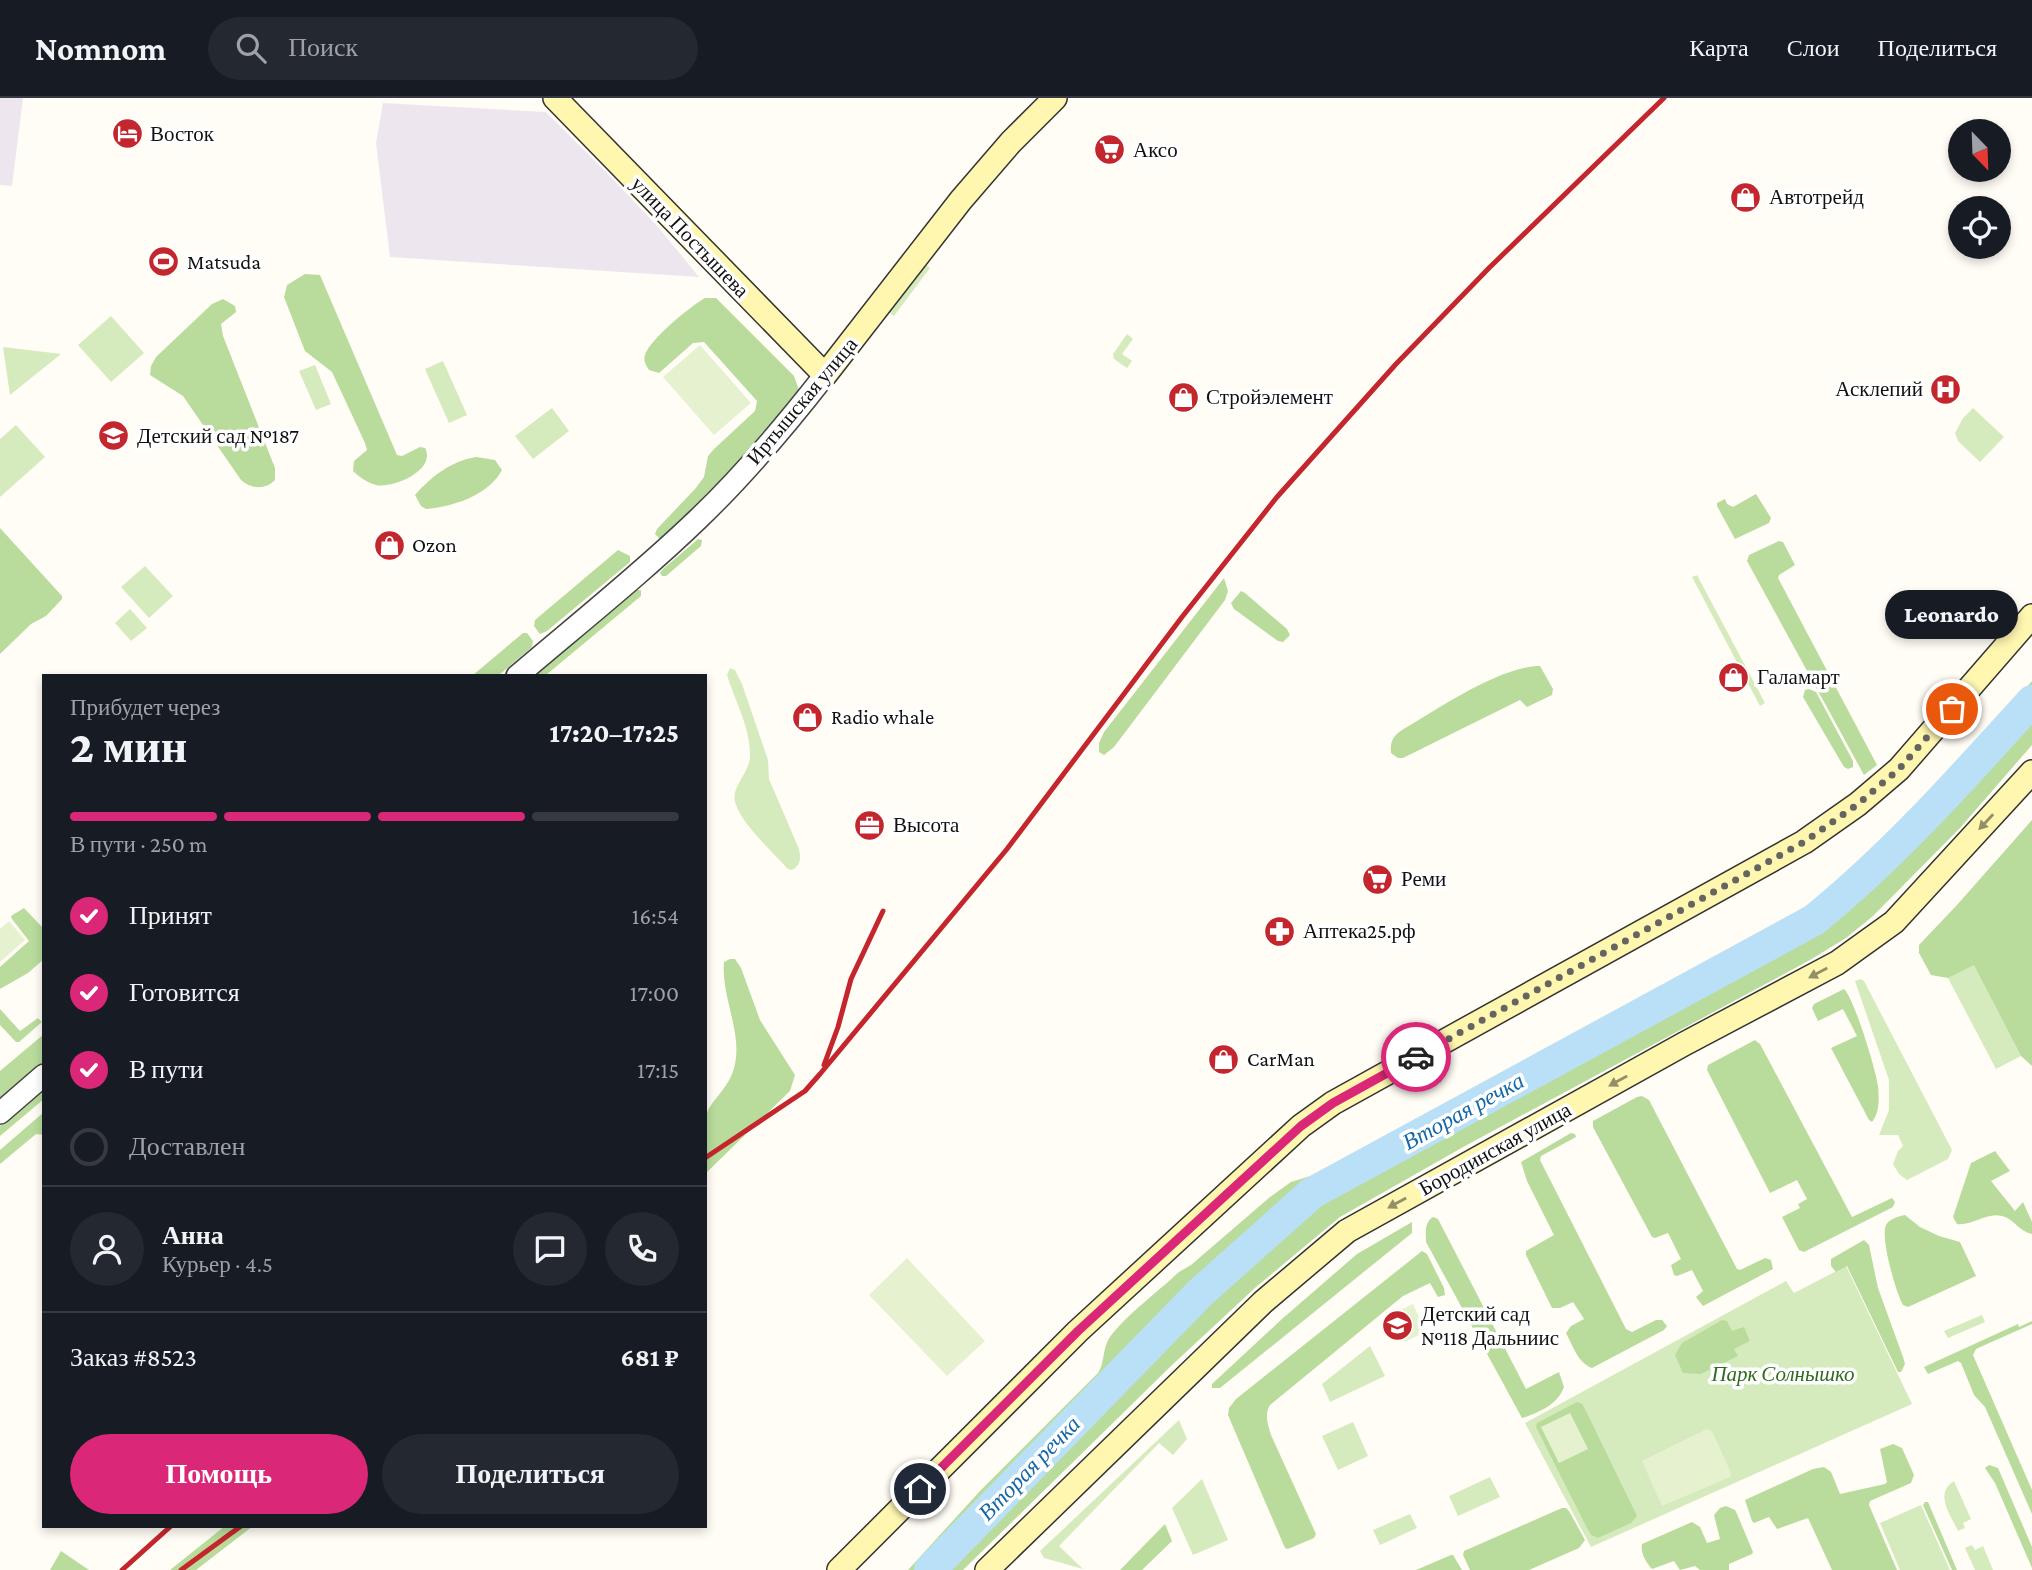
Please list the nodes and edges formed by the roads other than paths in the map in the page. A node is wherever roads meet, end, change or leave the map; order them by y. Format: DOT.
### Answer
graph roads {
  1 [pos="555,98"];
  2 [pos="1055,98"];
  3 [pos="825,375"];
  4 [pos="2032,616"];
  5 [pos="519,674"];
  6 [pos="2032,772"];
  7 [pos="42,1077"];
  8 [pos="0,1114"];
  9 [pos="839,1570"];
  10 [pos="987,1570"];
  1 -- 3 [label="main road, улица Постышева"];
  2 -- 3 [label="main road, Иртышская улица"];
  3 -- 5 [label="street, Иртышская улица"];
  4 -- 9 [label="main road"];
  6 -- 10 [label="main road, Бородинская улица, one-way"];
  7 -- 8 [label="street"];
}
